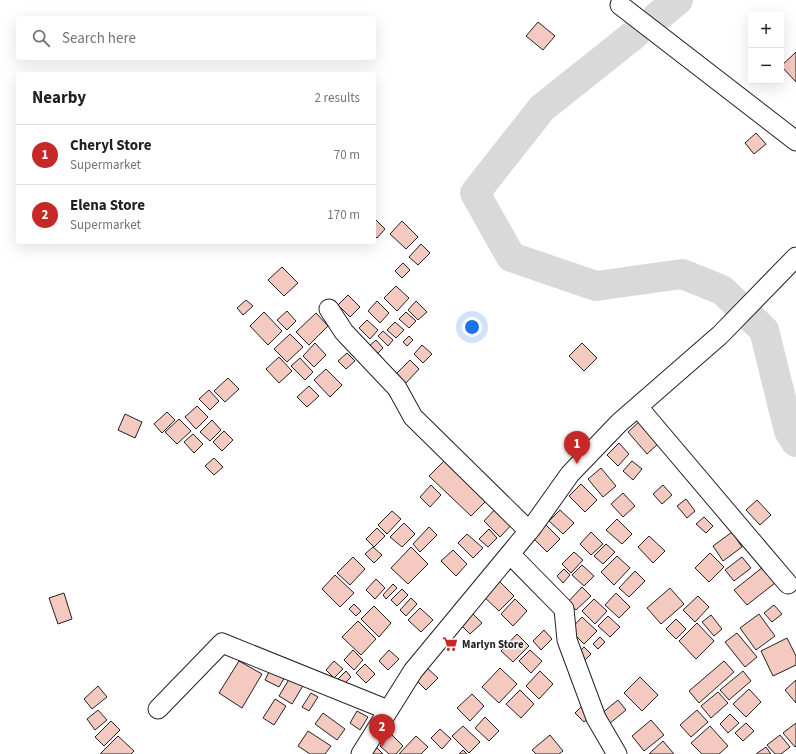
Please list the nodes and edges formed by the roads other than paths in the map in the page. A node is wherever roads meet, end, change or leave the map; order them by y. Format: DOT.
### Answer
graph roads {
  1 [pos="620,5"];
  2 [pos="796,141"];
  3 [pos="796,257"];
  4 [pos="329,309"];
  5 [pos="638,406"];
  6 [pos="529,531"];
  7 [pos="510,554"];
  8 [pos="788,584"];
  9 [pos="158,708"];
  10 [pos="388,710"];
  11 [pos="361,754"];
  12 [pos="617,754"];
  1 -- 2 [label="street"];
  3 -- 5 [label="street"];
  4 -- 6 [label="street"];
  5 -- 6 [label="street"];
  5 -- 8 [label="street"];
  6 -- 7 [label="street"];
  7 -- 10 [label="street"];
  7 -- 12 [label="street"];
  9 -- 10 [label="street"];
  10 -- 11 [label="street"];
}
